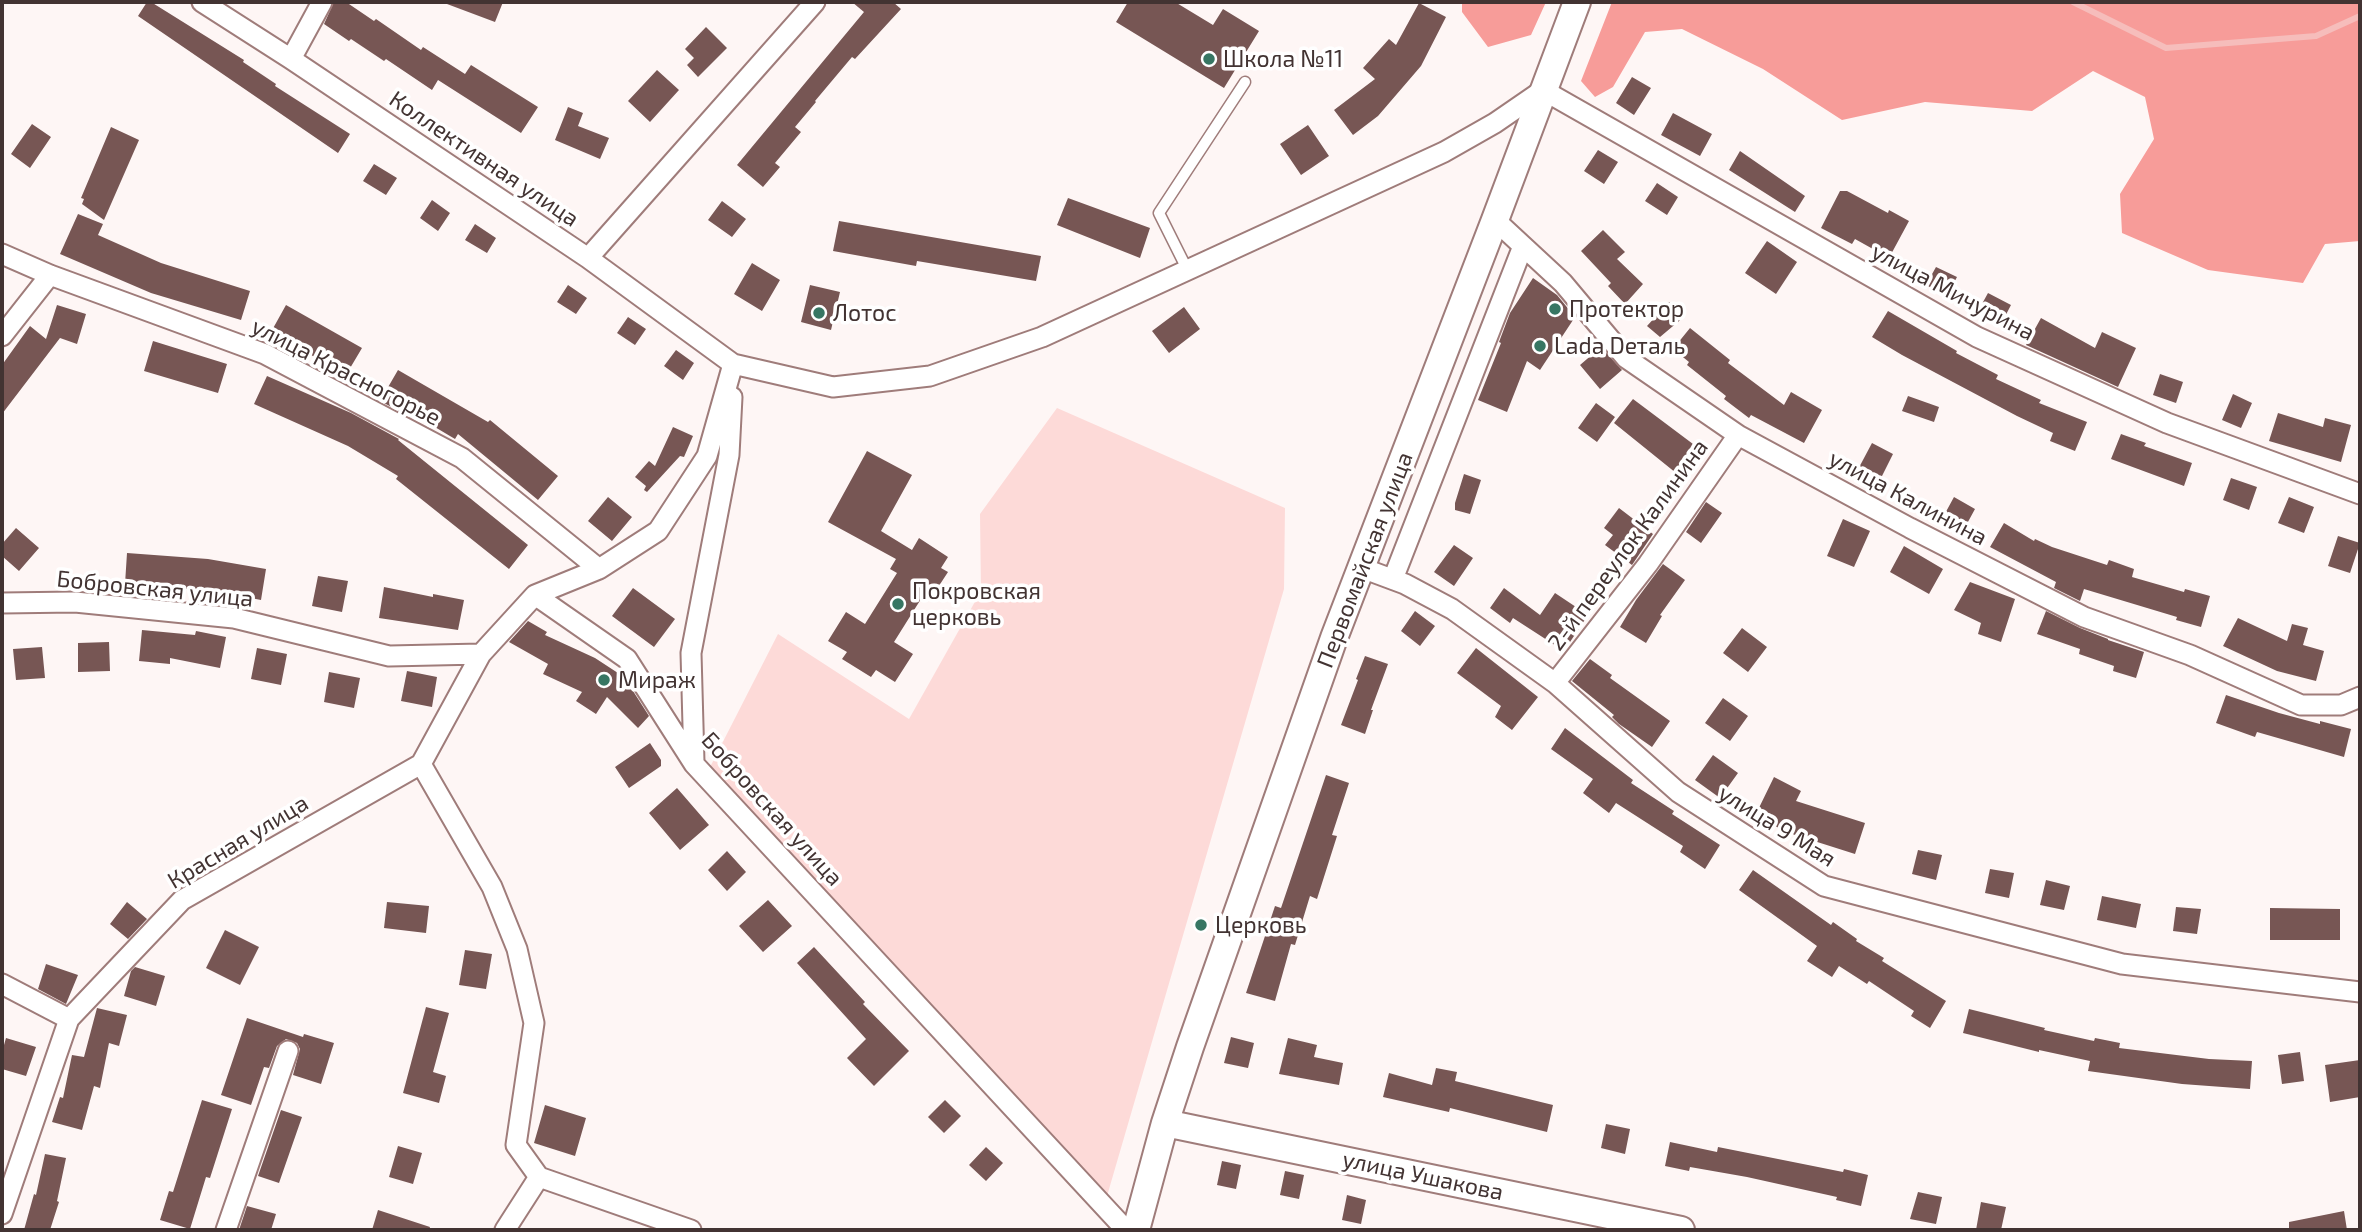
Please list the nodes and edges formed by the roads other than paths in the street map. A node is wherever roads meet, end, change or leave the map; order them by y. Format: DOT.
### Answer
graph roads {
  1 [pos="202,2"];
  2 [pos="322,2"];
  3 [pos="815,2"];
  4 [pos="1577,2"];
  5 [pos="292,59"];
  6 [pos="1245,82"];
  7 [pos="1543,90"];
  8 [pos="1496,220"];
  9 [pos="1524,246"];
  10 [pos="2,254"];
  11 [pos="588,258"];
  12 [pos="1187,268"];
  13 [pos="50,275"];
  14 [pos="2,336"];
  15 [pos="733,365"];
  16 [pos="1738,435"];
  17 [pos="2360,494"];
  18 [pos="1362,568"];
  19 [pos="599,569"];
  20 [pos="1394,579"];
  21 [pos="536,595"];
  22 [pos="2,603"];
  23 [pos="481,654"];
  24 [pos="1556,682"];
  25 [pos="2360,697"];
  26 [pos="421,764"];
  27 [pos="694,764"];
  28 [pos="2,984"];
  29 [pos="2360,992"];
  30 [pos="69,1019"];
  31 [pos="288,1051"];
  32 [pos="1165,1123"];
  33 [pos="539,1177"];
  34 [pos="2,1214"];
  35 [pos="226,1230"];
  36 [pos="505,1230"];
  37 [pos="691,1230"];
  38 [pos="1126,1230"];
  39 [pos="1136,1230"];
  40 [pos="1681,1230"];
  1 -- 5 [label="street, Коллективная улица"];
  2 -- 5 [label="street"];
  3 -- 11 [label="street"];
  4 -- 7 [label="main road, Первомайская улица"];
  5 -- 11 [label="street, Коллективная улица"];
  6 -- 12 [label="lane"];
  7 -- 8 [label="main road, Первомайская улица"];
  7 -- 12 [label="street"];
  7 -- 17 [label="street, улица Мичурина"];
  8 -- 9 [label="street, улица Калинина"];
  8 -- 18 [label="main road, Первомайская улица"];
  9 -- 16 [label="street, улица Калинина"];
  9 -- 20 [label="street"];
  10 -- 13 [label="street, улица Красногорье"];
  11 -- 15 [label="street, Коллективная улица"];
  12 -- 15 [label="street"];
  13 -- 14 [label="street"];
  13 -- 19 [label="street, улица Красногорье"];
  15 -- 19 [label="street"];
  15 -- 27 [label="street"];
  16 -- 24 [label="street, 2-й переулок Калинина"];
  16 -- 25 [label="street, улица Калинина"];
  18 -- 20 [label="street, улица 9 Мая"];
  18 -- 32 [label="main road, Первомайская улица"];
  19 -- 21 [label="street"];
  20 -- 24 [label="street, улица 9 Мая"];
  21 -- 23 [label="street"];
  21 -- 27 [label="street, Бобровская улица"];
  22 -- 23 [label="street, Бобровская улица"];
  23 -- 26 [label="street"];
  24 -- 29 [label="street, улица 9 Мая"];
  26 -- 30 [label="street, Красная улица"];
  26 -- 33 [label="street"];
  27 -- 38 [label="street, Бобровская улица"];
  28 -- 30 [label="street"];
  30 -- 34 [label="street, Красная улица"];
  31 -- 35 [label="street"];
  32 -- 39 [label="main road, Первомайская улица"];
  32 -- 40 [label="main road, улица Ушакова"];
  33 -- 36 [label="street"];
  33 -- 37 [label="street"];
}
